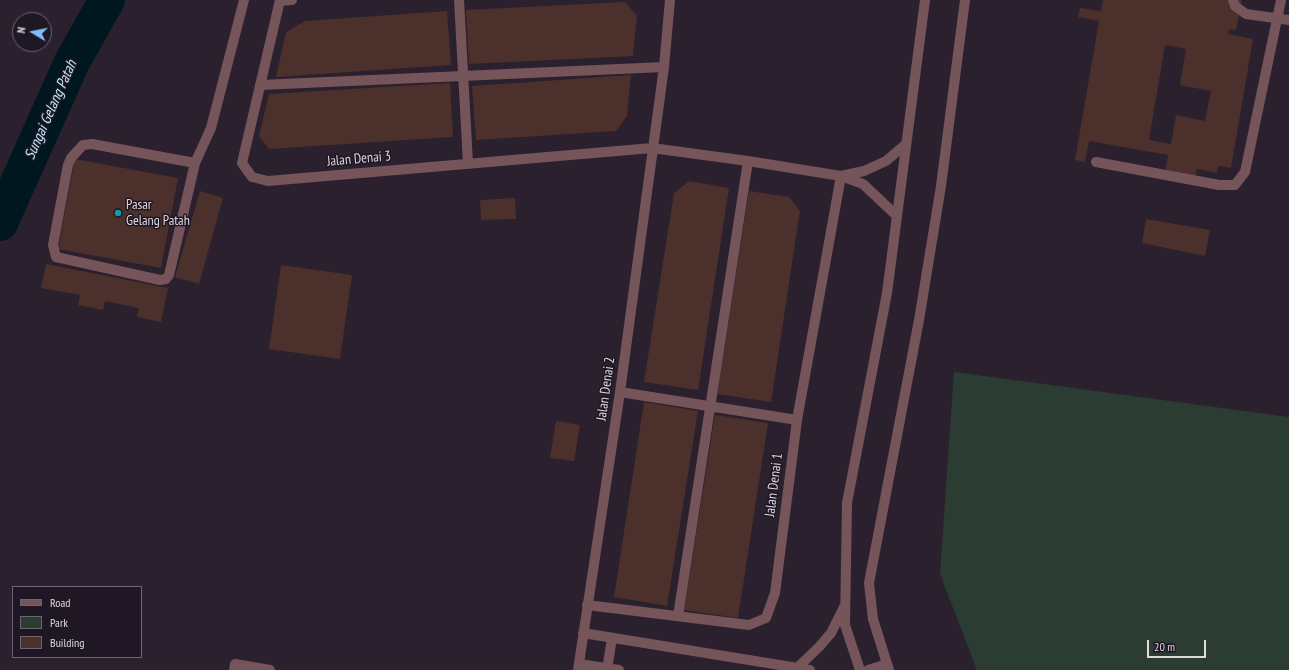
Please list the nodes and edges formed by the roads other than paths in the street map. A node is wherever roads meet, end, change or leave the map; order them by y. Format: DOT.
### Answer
graph roads {
  1 [pos="244,0"];
  2 [pos="280,0"];
  3 [pos="292,0"];
  4 [pos="459,0"];
  5 [pos="670,0"];
  6 [pos="925,0"];
  7 [pos="965,0"];
  8 [pos="1233,0"];
  9 [pos="1281,0"];
  10 [pos="1279,18"];
  11 [pos="1289,20"];
  12 [pos="664,67"];
  13 [pos="464,77"];
  14 [pos="260,85"];
  15 [pos="906,144"];
  16 [pos="652,148"];
  17 [pos="748,160"];
  18 [pos="1096,162"];
  19 [pos="196,163"];
  20 [pos="468,163"];
  21 [pos="841,176"];
  22 [pos="897,216"];
  23 [pos="620,392"];
  24 [pos="710,407"];
  25 [pos="797,420"];
  26 [pos="846,604"];
  27 [pos="587,605"];
  28 [pos="678,616"];
  29 [pos="583,634"];
  30 [pos="612,638"];
  31 [pos="578,667"];
  32 [pos="888,667"];
  33 [pos="797,668"];
  34 [pos="608,669"];
  35 [pos="234,670"];
  36 [pos="270,670"];
  37 [pos="618,670"];
  38 [pos="810,670"];
  39 [pos="860,670"];
  40 [pos="868,670"];
  1 -- 19 [label="street"];
  2 -- 3 [label="street"];
  2 -- 14 [label="street, Jalan Denai 3"];
  4 -- 13 [label="street"];
  5 -- 12 [label="street, Jalan Denai 2"];
  6 -- 15 [label="street"];
  7 -- 32 [label="street"];
  8 -- 10 [label="street"];
  9 -- 10 [label="street"];
  10 -- 11 [label="street"];
  10 -- 18 [label="street"];
  12 -- 13 [label="street"];
  12 -- 16 [label="street, Jalan Denai 2"];
  13 -- 14 [label="street"];
  13 -- 20 [label="street"];
  14 -- 20 [label="street, Jalan Denai 3"];
  15 -- 21 [label="street"];
  15 -- 22 [label="street"];
  16 -- 17 [label="street, Jalan Denai 3"];
  16 -- 20 [label="street, Jalan Denai 3"];
  16 -- 23 [label="street, Jalan Denai 2"];
  17 -- 21 [label="street, Jalan Denai 3"];
  17 -- 24 [label="street"];
  19 -- 19 [label="street"];
  21 -- 22 [label="street"];
  21 -- 25 [label="street, Jalan Denai 1"];
  22 -- 26 [label="street"];
  23 -- 24 [label="street"];
  23 -- 27 [label="street, Jalan Denai 2"];
  24 -- 25 [label="street"];
  24 -- 28 [label="street"];
  25 -- 28 [label="street, Jalan Denai 1"];
  26 -- 33 [label="street"];
  26 -- 39 [label="street"];
  27 -- 28 [label="street, Jalan Denai 1"];
  27 -- 29 [label="street, Jalan Denai 2"];
  29 -- 30 [label="street"];
  29 -- 31 [label="street, Jalan Denai 2"];
  30 -- 33 [label="street"];
  30 -- 34 [label="street"];
  31 -- 34 [label="street"];
  32 -- 40 [label="street"];
  33 -- 38 [label="street"];
  34 -- 37 [label="street"];
  35 -- 36 [label="street"];
}
